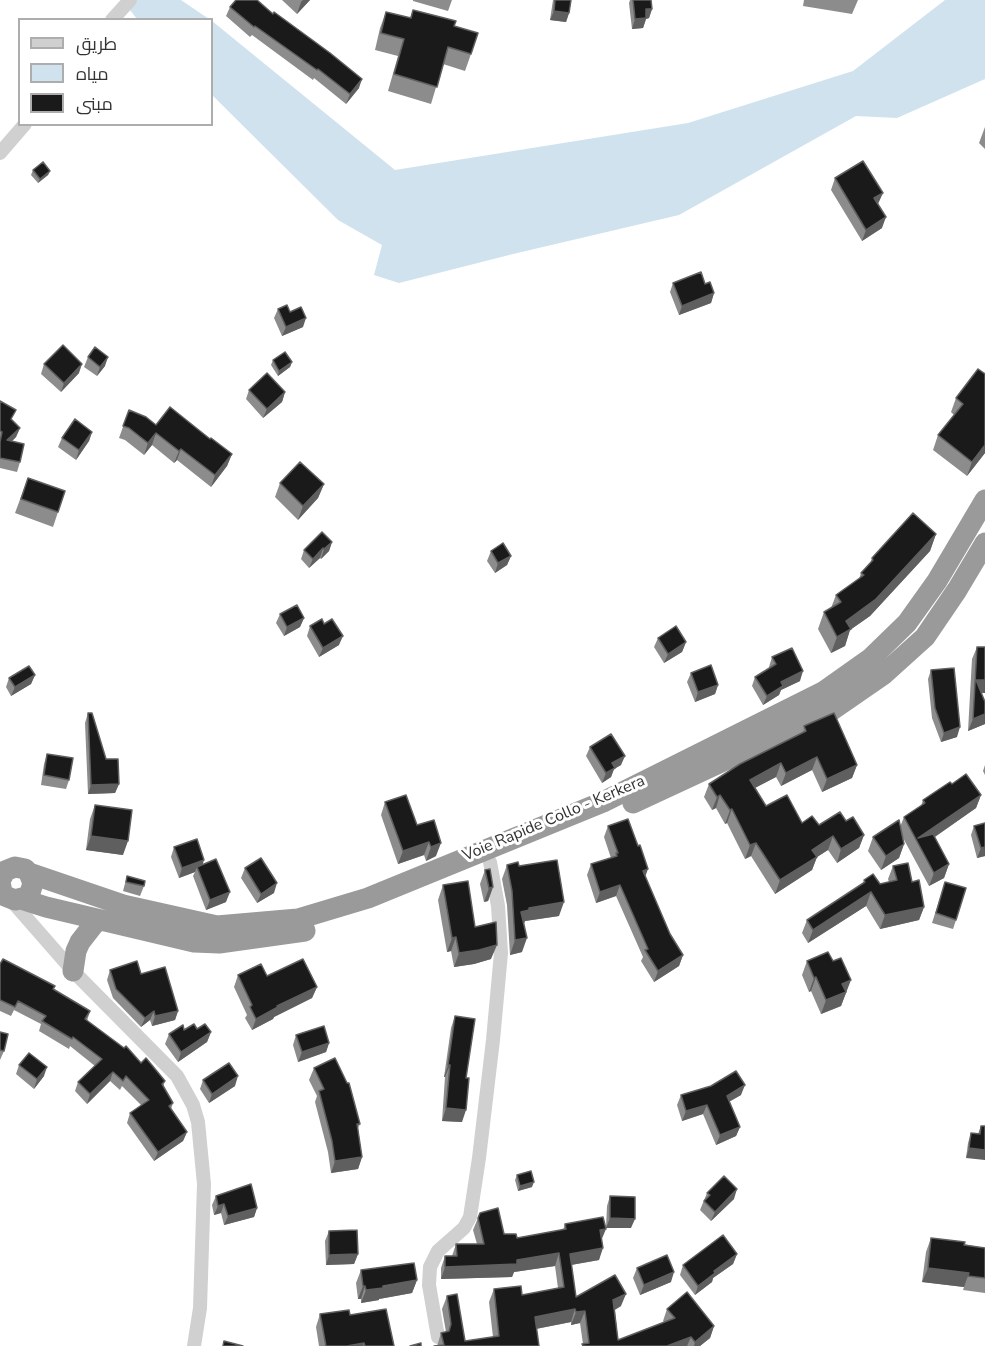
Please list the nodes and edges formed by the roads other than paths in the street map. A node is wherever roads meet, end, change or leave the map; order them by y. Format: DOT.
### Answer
graph roads {
  1 [pos="23,126"];
  2 [pos="0,153"];
  3 [pos="985,500"];
  4 [pos="983,550"];
  5 [pos="490,862"];
  6 [pos="8,883"];
  7 [pos="101,920"];
  8 [pos="73,971"];
  9 [pos="438,1337"];
  10 [pos="194,1346"];
  1 -- 2 [label="street"];
  3 -- 6 [label="highway, Voie Rapide Collo - Kerkera"];
  4 -- 5 [label="highway, Voie Rapide Collo - Kerkera"];
  5 -- 7 [label="highway, Voie Rapide Collo - Kerkera"];
  5 -- 9 [label="street"];
  6 -- 7 [label="highway, Voie Rapide Collo - Kerkera"];
  6 -- 8 [label="street"];
  7 -- 8 [label="highway"];
  8 -- 10 [label="street"];
}
